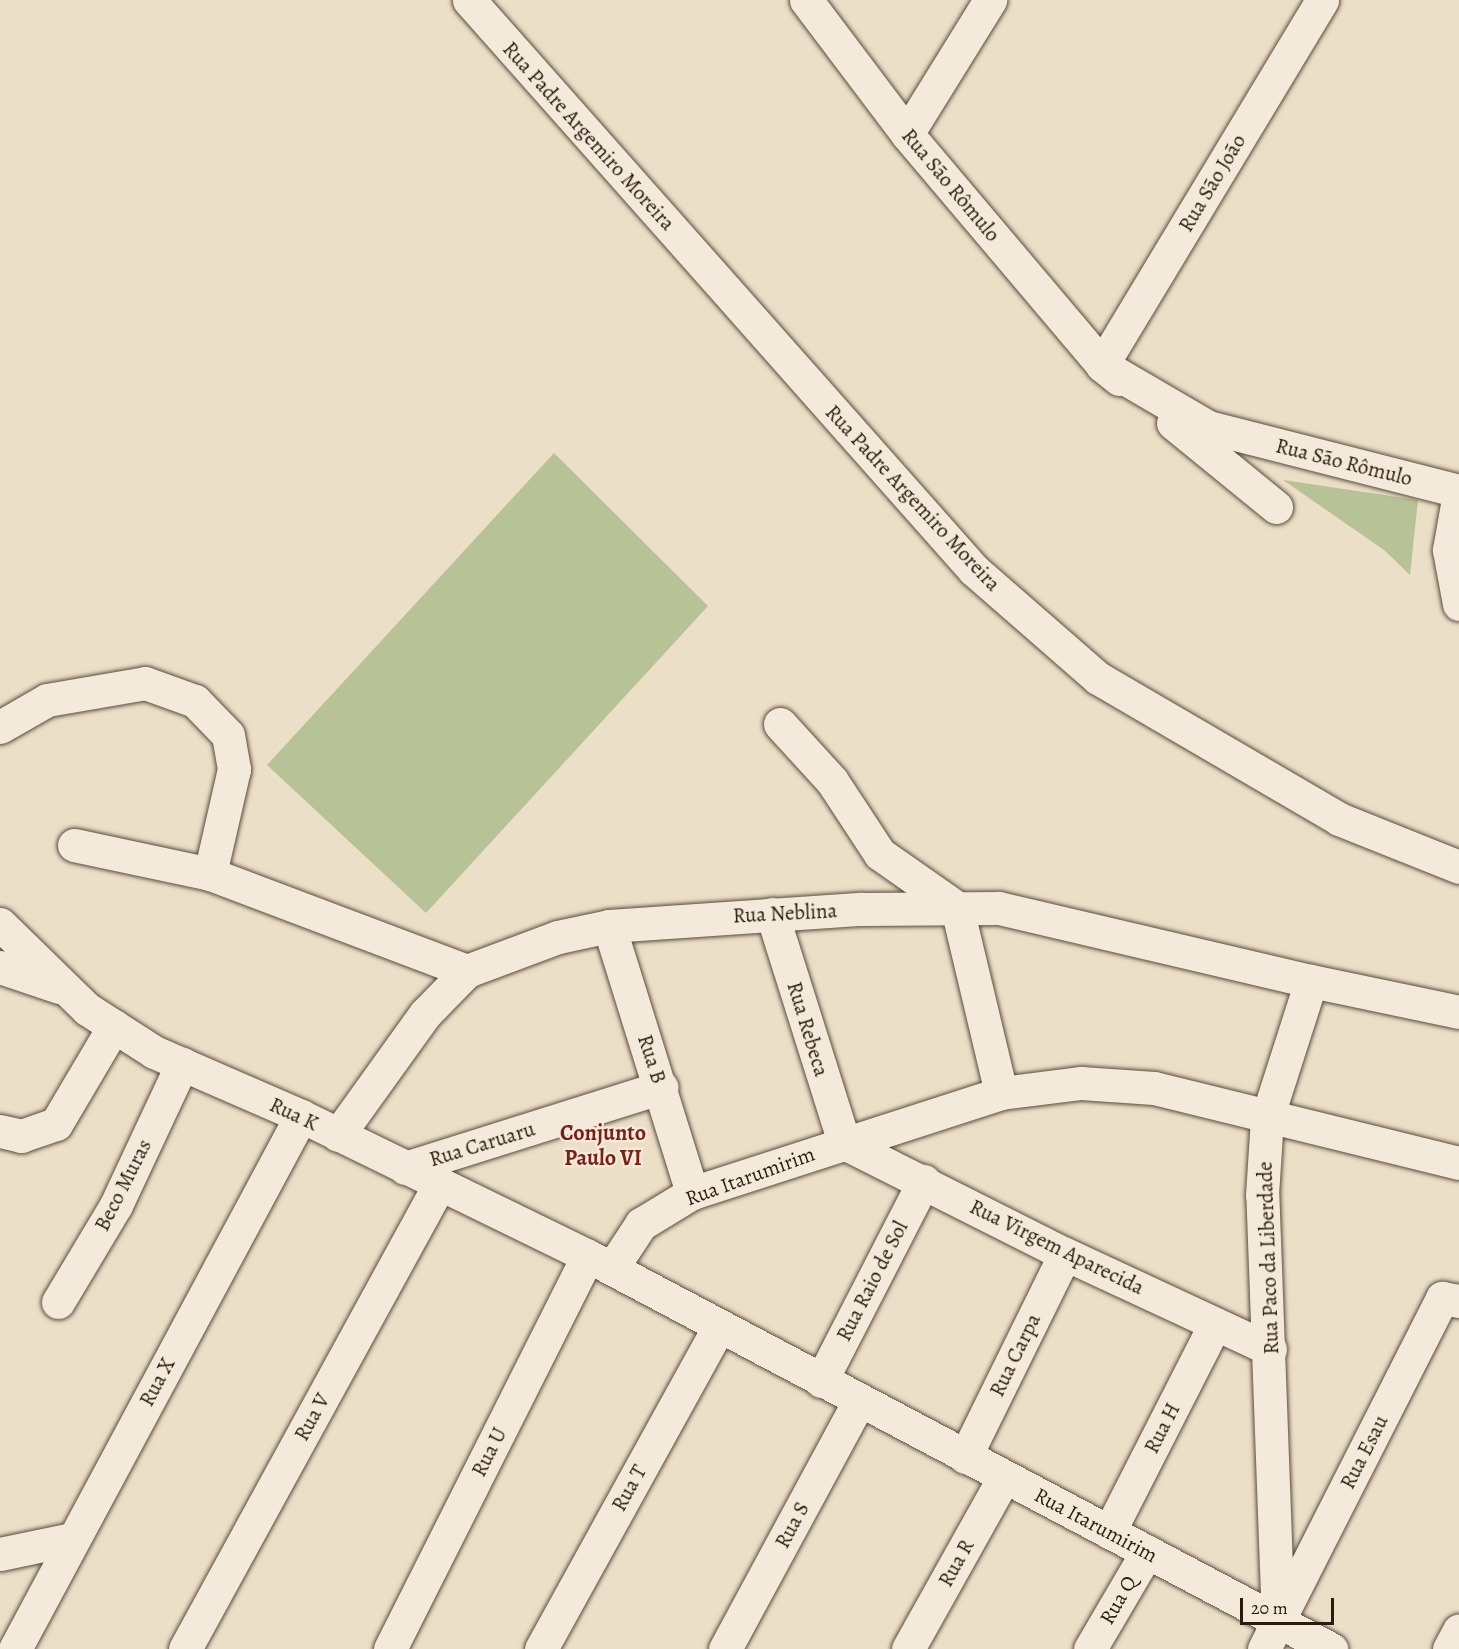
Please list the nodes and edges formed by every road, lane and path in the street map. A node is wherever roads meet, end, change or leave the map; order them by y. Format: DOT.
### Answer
graph roads {
  1 [pos="469,0"];
  2 [pos="806,0"];
  3 [pos="990,0"];
  4 [pos="1322,0"];
  5 [pos="907,134"];
  6 [pos="1102,365"];
  7 [pos="1459,492"];
  8 [pos="1276,507"];
  9 [pos="1459,604"];
  10 [pos="780,724"];
  11 [pos="0,727"];
  12 [pos="74,845"];
  13 [pos="1459,867"];
  14 [pos="210,873"];
  15 [pos="957,908"];
  16 [pos="772,914"];
  17 [pos="0,924"];
  18 [pos="609,926"];
  19 [pos="0,967"];
  20 [pos="467,971"];
  21 [pos="1311,981"];
  22 [pos="67,989"];
  23 [pos="1459,1012"];
  24 [pos="114,1026"];
  25 [pos="182,1064"];
  26 [pos="662,1088"];
  27 [pos="1001,1094"];
  28 [pos="301,1116"];
  29 [pos="1267,1118"];
  30 [pos="0,1131"];
  31 [pos="338,1135"];
  32 [pos="844,1143"];
  33 [pos="1459,1163"];
  34 [pos="405,1168"];
  35 [pos="924,1180"];
  36 [pos="439,1185"];
  37 [pos="692,1193"];
  38 [pos="1065,1254"];
  39 [pos="600,1262"];
  40 [pos="1459,1301"];
  41 [pos="58,1302"];
  42 [pos="1215,1324"];
  43 [pos="718,1328"];
  44 [pos="1270,1348"];
  45 [pos="821,1381"];
  46 [pos="859,1401"];
  47 [pos="965,1457"];
  48 [pos="1005,1477"];
  49 [pos="1109,1532"];
  50 [pos="72,1539"];
  51 [pos="1147,1552"];
  52 [pos="0,1554"];
  53 [pos="1459,1630"];
  54 [pos="1271,1636"];
  55 [pos="15,1649"];
  56 [pos="185,1649"];
  57 [pos="390,1649"];
  58 [pos="541,1649"];
  59 [pos="725,1649"];
  60 [pos="908,1649"];
  61 [pos="1090,1649"];
  62 [pos="1331,1649"];
  63 [pos="1449,1649"];
  1 -- 13 [label="street, Rua Padre Argemiro Moreira"];
  2 -- 5 [label="street, Rua São Rômulo"];
  3 -- 5 [label="street"];
  4 -- 6 [label="street, Rua São João"];
  5 -- 6 [label="street, Rua São Rômulo"];
  6 -- 7 [label="street, Rua São Rômulo"];
  6 -- 8 [label="street, Rua São Rômulo"];
  7 -- 9 [label="street"];
  10 -- 15 [label="street"];
  11 -- 14 [label="street"];
  12 -- 14 [label="street"];
  14 -- 20 [label="street"];
  15 -- 16 [label="street, Rua Neblina"];
  15 -- 21 [label="street, Rua Neblina"];
  15 -- 27 [label="street"];
  16 -- 18 [label="street, Rua Neblina"];
  16 -- 32 [label="street, Rua Rebeca"];
  17 -- 22 [label="street, Rua K"];
  18 -- 20 [label="street, Rua Neblina"];
  18 -- 26 [label="street, Rua B"];
  19 -- 22 [label="street"];
  20 -- 31 [label="street, Rua Neblina"];
  21 -- 23 [label="street"];
  21 -- 29 [label="street, Rua Paco da Liberdade"];
  22 -- 24 [label="street, Rua K"];
  24 -- 25 [label="street, Rua K"];
  24 -- 30 [label="street"];
  25 -- 28 [label="street, Rua K"];
  25 -- 41 [label="street, Beco Muras"];
  26 -- 34 [label="street, Rua Caruaru"];
  26 -- 37 [label="street, Rua B"];
  27 -- 29 [label="street, Rua Itarumirim"];
  27 -- 32 [label="street, Rua Itarumirim"];
  28 -- 31 [label="street, Rua K"];
  28 -- 50 [label="street, Rua X"];
  29 -- 33 [label="street, Rua Itarumirim"];
  29 -- 44 [label="street, Rua Paco da Liberdade"];
  31 -- 34 [label="street, Rua K"];
  32 -- 35 [label="street, Rua Virgem Aparecida"];
  32 -- 37 [label="street, Rua Itarumirim"];
  34 -- 36 [label="street, Rua K"];
  35 -- 38 [label="street, Rua Virgem Aparecida"];
  35 -- 45 [label="street, Rua Raio de Sol"];
  36 -- 39 [label="street, Rua K"];
  36 -- 56 [label="street, Rua V"];
  37 -- 39 [label="street, Rua Itarumirim"];
  38 -- 42 [label="street, Rua Virgem Aparecida"];
  38 -- 47 [label="street, Rua Carpa"];
  39 -- 43 [label="street, Rua Itarumirim"];
  39 -- 57 [label="street, Rua U"];
  40 -- 54 [label="street, Rua Esau"];
  42 -- 44 [label="street, Rua Virgem Aparecida"];
  42 -- 49 [label="street, Rua H"];
  43 -- 45 [label="street, Rua Itarumirim"];
  43 -- 58 [label="street, Rua T"];
  44 -- 54 [label="street, Rua Paco da Liberdade"];
  45 -- 46 [label="street, Rua Itarumirim"];
  46 -- 47 [label="street, Rua Itarumirim"];
  46 -- 59 [label="street, Rua S"];
  47 -- 48 [label="street, Rua Itarumirim"];
  48 -- 49 [label="street, Rua Itarumirim"];
  48 -- 60 [label="street, Rua R"];
  49 -- 51 [label="street, Rua Itarumirim"];
  50 -- 52 [label="street"];
  50 -- 55 [label="street, Rua X"];
  51 -- 54 [label="street, Rua Itarumirim"];
  51 -- 61 [label="street, Rua Q"];
  53 -- 63 [label="street"];
  54 -- 62 [label="street, Rua Itarumirim"];
}
